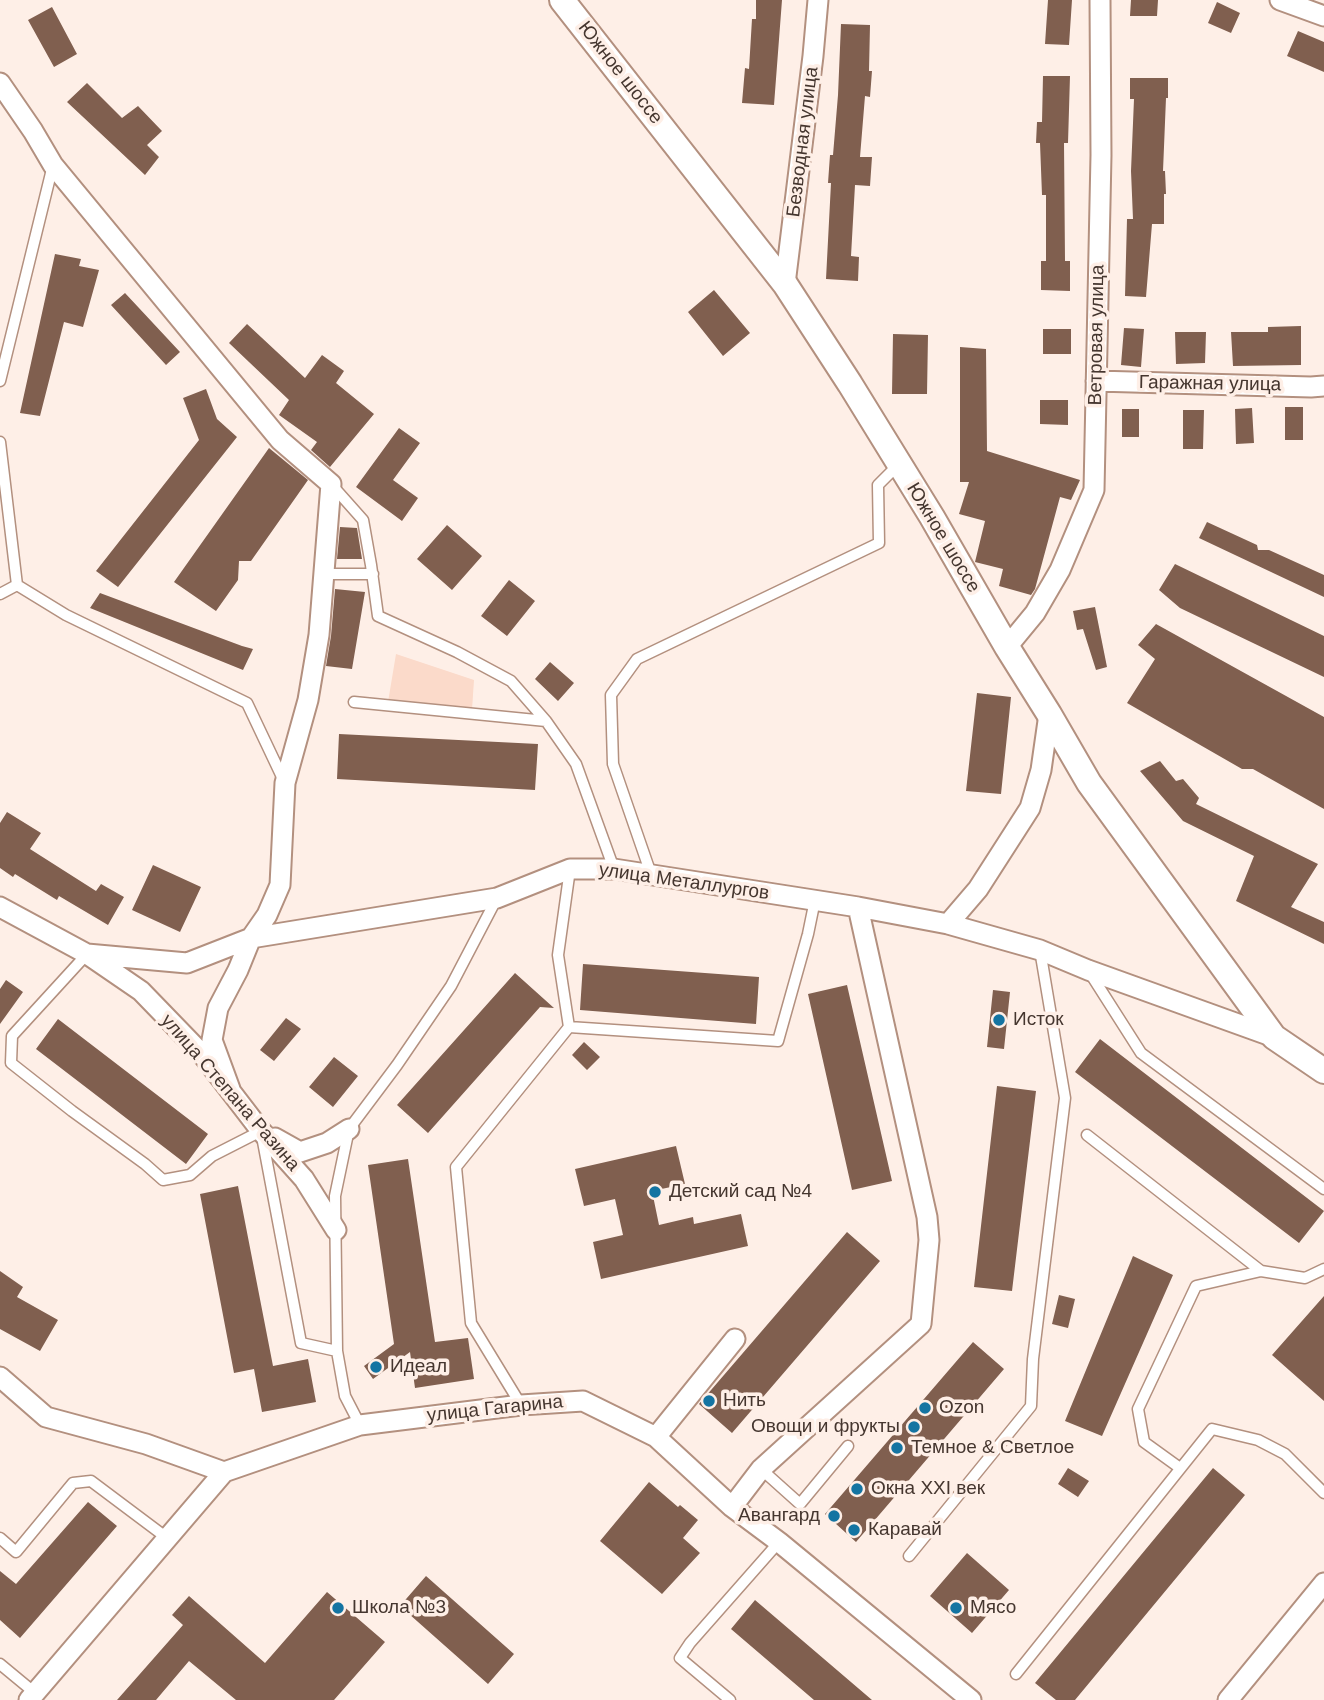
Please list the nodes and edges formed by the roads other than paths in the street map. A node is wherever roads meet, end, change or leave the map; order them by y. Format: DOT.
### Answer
graph roads {
  1 [pos="562,0"];
  2 [pos="818,0"];
  3 [pos="1100,0"];
  4 [pos="1280,0"];
  5 [pos="1324,16"];
  6 [pos="0,83"];
  7 [pos="53,165"];
  8 [pos="785,284"];
  9 [pos="0,381"];
  10 [pos="1096,381"];
  11 [pos="1324,386"];
  12 [pos="0,442"];
  13 [pos="899,464"];
  14 [pos="331,484"];
  15 [pos="324,574"];
  16 [pos="373,574"];
  17 [pos="17,585"];
  18 [pos="0,594"];
  19 [pos="1007,647"];
  20 [pos="354,702"];
  21 [pos="1049,714"];
  22 [pos="546,721"];
  23 [pos="285,783"];
  24 [pos="570,869"];
  25 [pos="614,869"];
  26 [pos="651,874"];
  27 [pos="497,898"];
  28 [pos="815,900"];
  29 [pos="0,907"];
  30 [pos="858,907"];
  31 [pos="948,924"];
  32 [pos="251,938"];
  33 [pos="1040,950"];
  34 [pos="87,954"];
  35 [pos="1088,970"];
  36 [pos="569,1027"];
  37 [pos="1274,1037"];
  38 [pos="1324,1071"];
  39 [pos="229,1089"];
  40 [pos="349,1129"];
  41 [pos="261,1131"];
  42 [pos="1087,1135"];
  43 [pos="1324,1189"];
  44 [pos="336,1230"];
  45 [pos="1324,1269"];
  46 [pos="1261,1271"];
  47 [pos="735,1339"];
  48 [pos="337,1351"];
  49 [pos="0,1377"];
  50 [pos="521,1405"];
  51 [pos="360,1425"];
  52 [pos="656,1437"];
  53 [pos="848,1446"];
  54 [pos="1180,1468"];
  55 [pos="761,1469"];
  56 [pos="224,1472"];
  57 [pos="1324,1493"];
  58 [pos="732,1507"];
  59 [pos="0,1538"];
  60 [pos="167,1538"];
  61 [pos="779,1542"];
  62 [pos="909,1556"];
  63 [pos="1324,1583"];
  64 [pos="0,1664"];
  65 [pos="1016,1674"];
  66 [pos="32,1696"];
  67 [pos="730,1700"];
  68 [pos="971,1700"];
  69 [pos="1228,1700"];
  1 -- 8 [label="street, Южное шоссе"];
  2 -- 8 [label="street, Безводная улица"];
  3 -- 10 [label="street, Ветровая улица"];
  4 -- 5 [label="street"];
  6 -- 7 [label="street"];
  7 -- 9 [label="lane"];
  7 -- 14 [label="street"];
  8 -- 13 [label="street, Южное шоссе"];
  10 -- 11 [label="street, Гаражная улица"];
  10 -- 19 [label="street, Ветровая улица"];
  12 -- 17 [label="lane"];
  13 -- 19 [label="street, Южное шоссе"];
  13 -- 26 [label="lane"];
  14 -- 15 [label="street"];
  14 -- 16 [label="lane"];
  15 -- 16 [label="lane"];
  15 -- 23 [label="street"];
  16 -- 22 [label="lane"];
  17 -- 18 [label="lane"];
  17 -- 23 [label="lane"];
  19 -- 21 [label="street, Южное шоссе"];
  20 -- 22 [label="lane"];
  21 -- 31 [label="street"];
  21 -- 37 [label="street, Южное шоссе"];
  22 -- 25 [label="lane"];
  23 -- 32 [label="street"];
  24 -- 25 [label="street, улица Металлургов"];
  24 -- 27 [label="street, улица Металлургов"];
  24 -- 36 [label="lane"];
  25 -- 26 [label="street, улица Металлургов"];
  26 -- 28 [label="street, улица Металлургов"];
  27 -- 32 [label="street, улица Металлургов"];
  27 -- 40 [label="lane"];
  28 -- 30 [label="street, улица Металлургов"];
  28 -- 36 [label="lane"];
  29 -- 34 [label="street, улица Степана Разина"];
  30 -- 31 [label="street, улица Металлургов"];
  30 -- 55 [label="street"];
  31 -- 33 [label="street, улица Металлургов"];
  32 -- 34 [label="street, улица Металлургов"];
  32 -- 39 [label="street"];
  33 -- 35 [label="street, улица Металлургов"];
  33 -- 62 [label="lane"];
  34 -- 39 [label="street, улица Степана Разина"];
  34 -- 41 [label="lane"];
  35 -- 37 [label="street, улица Металлургов"];
  35 -- 43 [label="lane"];
  36 -- 50 [label="lane"];
  37 -- 38 [label="street, Южное шоссе"];
  39 -- 41 [label="street, улица Степана Разина"];
  40 -- 41 [label="street"];
  40 -- 44 [label="lane"];
  41 -- 44 [label="street, улица Степана Разина"];
  41 -- 48 [label="lane"];
  42 -- 46 [label="lane"];
  44 -- 48 [label="lane"];
  45 -- 46 [label="lane"];
  46 -- 54 [label="lane"];
  47 -- 52 [label="street"];
  48 -- 51 [label="lane"];
  49 -- 56 [label="street"];
  50 -- 51 [label="street, улица Гагарина"];
  50 -- 52 [label="street, улица Гагарина"];
  51 -- 56 [label="street, улица Гагарина"];
  52 -- 58 [label="street, улица Гагарина"];
  53 -- 55 [label="lane"];
  54 -- 57 [label="lane"];
  54 -- 65 [label="lane"];
  55 -- 58 [label="street"];
  56 -- 60 [label="street"];
  58 -- 61 [label="street, улица Гагарина"];
  59 -- 60 [label="lane"];
  60 -- 66 [label="street"];
  61 -- 67 [label="lane"];
  61 -- 68 [label="street, улица Гагарина"];
  63 -- 69 [label="street"];
  64 -- 66 [label="lane"];
}
